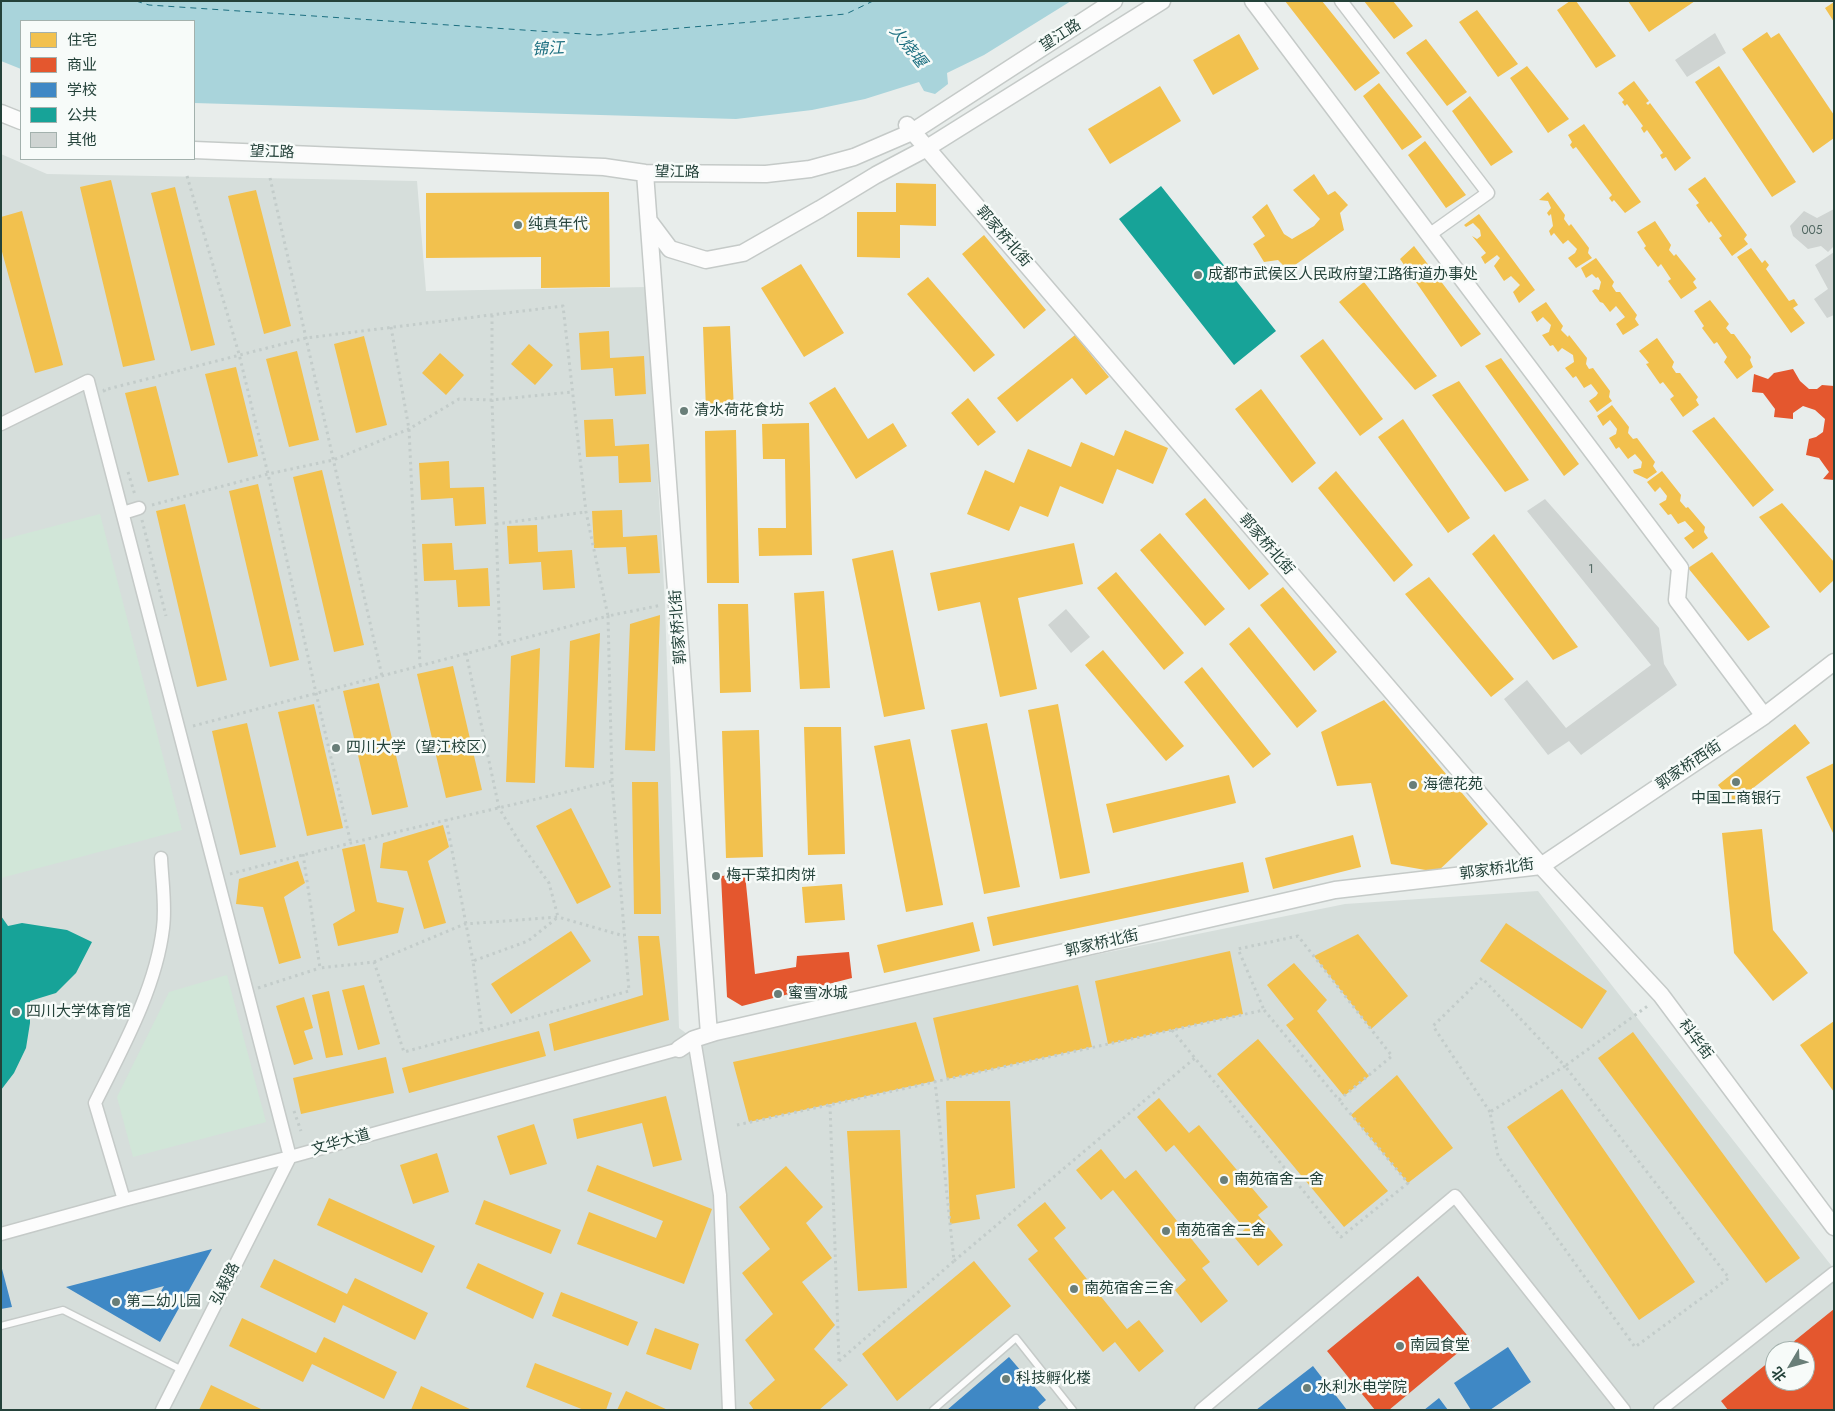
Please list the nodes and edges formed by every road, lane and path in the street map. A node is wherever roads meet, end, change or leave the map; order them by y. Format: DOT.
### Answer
graph roads {
  1 [pos="1114,1"];
  2 [pos="1162,1"];
  3 [pos="1253,1"];
  4 [pos="1341,1"];
  5 [pos="1,114"];
  6 [pos="20,121"];
  7 [pos="910,128"];
  8 [pos="927,148"];
  9 [pos="195,150"];
  10 [pos="646,172"];
  11 [pos="186,176"];
  12 [pos="270,178"];
  13 [pos="649,221"];
  14 [pos="1429,235"];
  15 [pos="492,314"];
  16 [pos="391,327"];
  17 [pos="306,338"];
  18 [pos="239,354"];
  19 [pos="104,390"];
  20 [pos="572,392"];
  21 [pos="492,400"];
  22 [pos="1,424"];
  23 [pos="409,429"];
  24 [pos="333,460"];
  25 [pos="268,474"];
  26 [pos="139,508"];
  27 [pos="586,512"];
  28 [pos="123,513"];
  29 [pos="496,524"];
  30 [pos="665,604"];
  31 [pos="608,616"];
  32 [pos="500,644"];
  33 [pos="466,653"];
  34 [pos="1834,662"];
  35 [pos="420,665"];
  36 [pos="382,676"];
  37 [pos="316,693"];
  38 [pos="1764,716"];
  39 [pos="193,726"];
  40 [pos="612,781"];
  41 [pos="499,808"];
  42 [pos="446,819"];
  43 [pos="351,844"];
  44 [pos="303,854"];
  45 [pos="162,858"];
  46 [pos="1541,866"];
  47 [pos="224,876"];
  48 [pos="558,917"];
  49 [pos="465,924"];
  50 [pos="624,936"];
  51 [pos="473,961"];
  52 [pos="374,962"];
  53 [pos="320,968"];
  54 [pos="256,988"];
  55 [pos="1661,995"];
  56 [pos="1264,1010"];
  57 [pos="1172,1030"];
  58 [pos="482,1031"];
  59 [pos="702,1036"];
  60 [pos="679,1048"];
  61 [pos="1195,1058"];
  62 [pos="1565,1066"];
  63 [pos="935,1082"];
  64 [pos="1339,1100"];
  65 [pos="292,1102"];
  66 [pos="830,1104"];
  67 [pos="1490,1112"];
  68 [pos="737,1125"];
  69 [pos="301,1131"];
  70 [pos="290,1157"];
  71 [pos="124,1200"];
  72 [pos="1834,1227"];
  73 [pos="1,1234"];
  74 [pos="954,1261"];
  75 [pos="1834,1273"];
  76 [pos="1,1326"];
  77 [pos="182,1370"];
  78 [pos="162,1410"];
  79 [pos="729,1410"];
  80 [pos="933,1410"];
  81 [pos="1073,1410"];
  82 [pos="1201,1410"];
  83 [pos="1624,1410"];
  84 [pos="1660,1410"];
  1 -- 7 [label="street, 望江路"];
  2 -- 8 [label="street, 望江路"];
  3 -- 14 [label="street"];
  4 -- 14 [label="street"];
  5 -- 6 [label="street"];
  7 -- 8 [label="street, 郭家桥北街"];
  7 -- 10 [label="street, 望江路"];
  8 -- 13 [label="street, 望江路"];
  8 -- 46 [label="street, 郭家桥北街"];
  9 -- 10 [label="street, 望江路"];
  10 -- 13 [label="street, 郭家桥北街"];
  11 -- 18 [label="path"];
  12 -- 17 [label="path"];
  13 -- 59 [label="street, 郭家桥北街"];
  14 -- 38 [label="street"];
  15 -- 16 [label="path"];
  15 -- 20 [label="path"];
  15 -- 21 [label="path"];
  16 -- 17 [label="path"];
  16 -- 23 [label="path"];
  17 -- 18 [label="path"];
  17 -- 24 [label="path"];
  18 -- 19 [label="path"];
  18 -- 25 [label="path"];
  20 -- 21 [label="path"];
  20 -- 27 [label="path"];
  21 -- 23 [label="path"];
  21 -- 29 [label="path"];
  22 -- 28 [label="street"];
  23 -- 24 [label="path"];
  23 -- 35 [label="path"];
  24 -- 25 [label="path"];
  24 -- 36 [label="path"];
  25 -- 26 [label="path"];
  25 -- 37 [label="path"];
  26 -- 28 [label="street"];
  27 -- 29 [label="path"];
  27 -- 31 [label="path"];
  28 -- 70 [label="street"];
  29 -- 32 [label="path"];
  30 -- 31 [label="path"];
  31 -- 32 [label="path"];
  31 -- 40 [label="path"];
  32 -- 33 [label="path"];
  33 -- 35 [label="path"];
  33 -- 41 [label="path"];
  34 -- 38 [label="street, 郭家桥西街"];
  35 -- 36 [label="path"];
  36 -- 37 [label="path"];
  37 -- 39 [label="path"];
  37 -- 43 [label="path"];
  38 -- 46 [label="street, 郭家桥西街"];
  40 -- 41 [label="path"];
  40 -- 50 [label="path"];
  41 -- 42 [label="path"];
  41 -- 48 [label="path"];
  42 -- 43 [label="path"];
  42 -- 49 [label="path"];
  43 -- 44 [label="path"];
  44 -- 47 [label="path"];
  44 -- 53 [label="path"];
  45 -- 71 [label="street"];
  46 -- 55 [label="street, 科华街"];
  46 -- 59 [label="street, 郭家桥北街"];
  48 -- 49 [label="path"];
  48 -- 50 [label="path"];
  48 -- 51 [label="path"];
  49 -- 51 [label="path"];
  49 -- 52 [label="path"];
  50 -- 58 [label="path"];
  51 -- 58 [label="path"];
  52 -- 53 [label="path"];
  52 -- 58 [label="path"];
  53 -- 54 [label="path"];
  55 -- 62 [label="path"];
  55 -- 72 [label="street, 科华街"];
  56 -- 57 [label="path"];
  56 -- 64 [label="path"];
  56 -- 64 [label="path"];
  57 -- 61 [label="path"];
  57 -- 63 [label="path"];
  59 -- 60 [label="street, 郭家桥北街"];
  59 -- 79 [label="street"];
  60 -- 70 [label="street, 文华大道"];
  61 -- 64 [label="path"];
  61 -- 74 [label="path"];
  62 -- 67 [label="path"];
  62 -- 67 [label="path"];
  62 -- 67 [label="path"];
  63 -- 66 [label="path"];
  63 -- 74 [label="path"];
  65 -- 69 [label="path"];
  66 -- 68 [label="path"];
  66 -- 74 [label="path"];
  70 -- 71 [label="street, 文华大道"];
  70 -- 77 [label="street, 弘毅路"];
  71 -- 73 [label="street, 文华大道"];
  75 -- 84 [label="street"];
  76 -- 77 [label="lane"];
  77 -- 78 [label="street, 弘毅路"];
  80 -- 81 [label="lane"];
  82 -- 83 [label="street"];
}
